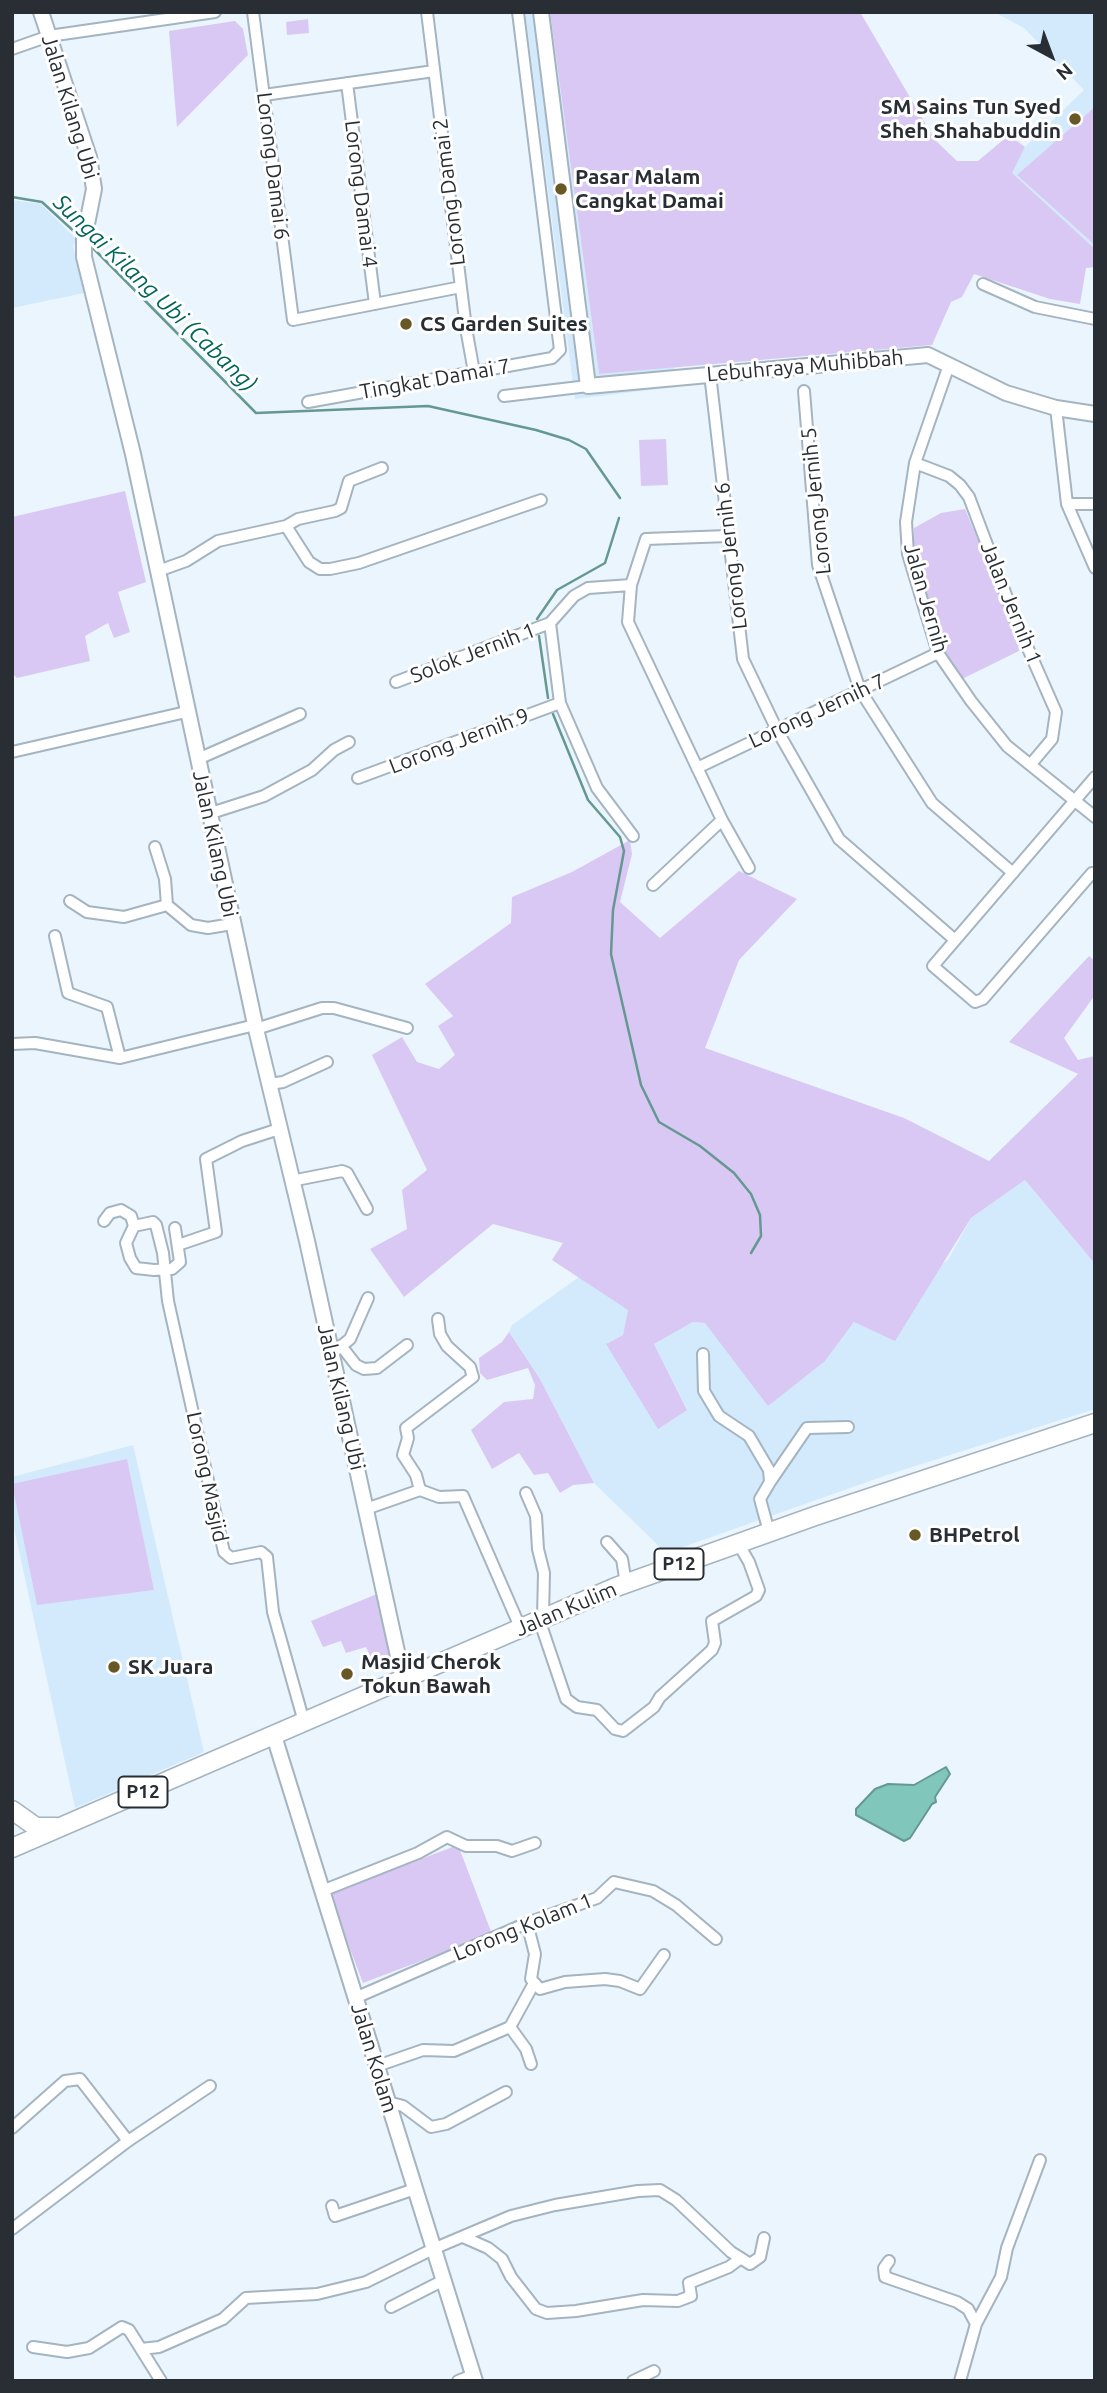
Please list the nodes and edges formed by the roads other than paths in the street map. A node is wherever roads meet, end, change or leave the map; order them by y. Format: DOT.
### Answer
graph roads {
  1 [pos="41,12"];
  2 [pos="215,12"];
  3 [pos="253,12"];
  4 [pos="427,12"];
  5 [pos="518,12"];
  6 [pos="541,12"];
  7 [pos="49,36"];
  8 [pos="12,49"];
  9 [pos="434,71"];
  10 [pos="347,83"];
  11 [pos="264,95"];
  12 [pos="983,284"];
  13 [pos="461,287"];
  14 [pos="375,304"];
  15 [pos="1095,318"];
  16 [pos="949,365"];
  17 [pos="474,372"];
  18 [pos="710,374"];
  19 [pos="588,386"];
  20 [pos="804,391"];
  21 [pos="504,396"];
  22 [pos="308,402"];
  23 [pos="1056,408"];
  24 [pos="1095,414"];
  25 [pos="915,463"];
  26 [pos="382,468"];
  27 [pos="541,500"];
  28 [pos="1067,504"];
  29 [pos="1095,504"];
  30 [pos="286,526"];
  31 [pos="728,536"];
  32 [pos="1095,568"];
  33 [pos="158,571"];
  34 [pos="631,585"];
  35 [pos="551,623"];
  36 [pos="939,653"];
  37 [pos="396,682"];
  38 [pos="860,690"];
  39 [pos="559,702"];
  40 [pos="186,712"];
  41 [pos="300,714"];
  42 [pos="777,730"];
  43 [pos="349,742"];
  44 [pos="12,752"];
  45 [pos="198,760"];
  46 [pos="1031,764"];
  47 [pos="697,768"];
  48 [pos="1095,777"];
  49 [pos="358,778"];
  50 [pos="1074,801"];
  51 [pos="208,814"];
  52 [pos="1095,817"];
  53 [pos="722,820"];
  54 [pos="633,836"];
  55 [pos="155,847"];
  56 [pos="749,868"];
  57 [pos="1013,873"];
  58 [pos="1092,873"];
  59 [pos="653,885"];
  60 [pos="70,901"];
  61 [pos="167,905"];
  62 [pos="232,924"];
  63 [pos="55,936"];
  64 [pos="956,940"];
  65 [pos="255,1027"];
  66 [pos="407,1028"];
  67 [pos="12,1044"];
  68 [pos="120,1058"];
  69 [pos="327,1062"];
  70 [pos="268,1084"];
  71 [pos="279,1129"];
  72 [pos="290,1181"];
  73 [pos="367,1209"];
  74 [pos="104,1221"];
  75 [pos="134,1226"];
  76 [pos="176,1228"];
  77 [pos="178,1245"];
  78 [pos="164,1271"];
  79 [pos="369,1298"];
  80 [pos="438,1319"];
  81 [pos="407,1345"];
  82 [pos="337,1350"];
  83 [pos="703,1354"];
  84 [pos="1095,1423"];
  85 [pos="848,1427"];
  86 [pos="770,1482"];
  87 [pos="420,1490"];
  88 [pos="526,1493"];
  89 [pos="366,1509"];
  90 [pos="769,1532"];
  91 [pos="607,1542"];
  92 [pos="738,1543"];
  93 [pos="625,1584"];
  94 [pos="541,1618"];
  95 [pos="520,1627"];
  96 [pos="403,1679"];
  97 [pos="304,1722"];
  98 [pos="274,1736"];
  99 [pos="12,1810"];
  100 [pos="62,1827"];
  101 [pos="535,1843"];
  102 [pos="13,1844"];
  103 [pos="322,1891"];
  104 [pos="527,1923"];
  105 [pos="716,1939"];
  106 [pos="664,1955"];
  107 [pos="533,1985"];
  108 [pos="355,1998"];
  109 [pos="510,2027"];
  110 [pos="531,2064"];
  111 [pos="377,2066"];
  112 [pos="210,2086"];
  113 [pos="506,2092"];
  114 [pos="388,2102"];
  115 [pos="12,2128"];
  116 [pos="128,2141"];
  117 [pos="1040,2160"];
  118 [pos="415,2189"];
  119 [pos="332,2206"];
  120 [pos="12,2229"];
  121 [pos="463,2237"];
  122 [pos="764,2238"];
  123 [pos="433,2249"];
  124 [pos="741,2258"];
  125 [pos="889,2261"];
  126 [pos="442,2281"];
  127 [pos="391,2307"];
  128 [pos="976,2324"];
  129 [pos="33,2347"];
  130 [pos="141,2349"];
  131 [pos="654,2371"];
  132 [pos="474,2378"];
  133 [pos="161,2381"];
  134 [pos="458,2381"];
  135 [pos="633,2381"];
  136 [pos="960,2381"];
  1 -- 7 [label="street, Jalan Kilang Ubi"];
  2 -- 7 [label="street"];
  3 -- 11 [label="street, Lorong Damai 6"];
  4 -- 9 [label="street, Lorong Damai 2"];
  5 -- 17 [label="street, Tingkat Damai 7"];
  6 -- 19 [label="street"];
  7 -- 8 [label="street"];
  7 -- 33 [label="street, Jalan Kilang Ubi"];
  9 -- 10 [label="street"];
  9 -- 13 [label="street, Lorong Damai 2"];
  10 -- 11 [label="street"];
  10 -- 14 [label="street, Lorong Damai 4"];
  11 -- 14 [label="street, Lorong Damai 6"];
  12 -- 15 [label="street"];
  13 -- 14 [label="street"];
  13 -- 17 [label="street, Lorong Damai 2"];
  16 -- 18 [label="street, Lebuhraya Muhibbah"];
  16 -- 23 [label="street, Lebuhraya Muhibbah"];
  16 -- 25 [label="street, Jalan Jernih"];
  17 -- 22 [label="street, Tingkat Damai 7"];
  18 -- 19 [label="street, Lebuhraya Muhibbah"];
  18 -- 31 [label="street, Lorong Jernih 6"];
  19 -- 21 [label="street, Lebuhraya Muhibbah"];
  20 -- 38 [label="street, Lorong Jernih 5"];
  23 -- 24 [label="street, Lebuhraya Muhibbah"];
  23 -- 28 [label="street"];
  25 -- 36 [label="street, Jalan Jernih"];
  25 -- 46 [label="street, Jalan Jernih 1"];
  26 -- 30 [label="street"];
  27 -- 30 [label="street"];
  28 -- 29 [label="street"];
  28 -- 32 [label="street"];
  30 -- 33 [label="street"];
  31 -- 34 [label="street"];
  31 -- 42 [label="street, Lorong Jernih 6"];
  33 -- 40 [label="street, Jalan Kilang Ubi"];
  34 -- 35 [label="street"];
  34 -- 47 [label="street"];
  35 -- 37 [label="street, Solok Jernih 1"];
  35 -- 39 [label="street"];
  36 -- 38 [label="street, Lorong Jernih 7"];
  36 -- 46 [label="street, Jalan Jernih"];
  38 -- 42 [label="street, Lorong Jernih 7"];
  38 -- 57 [label="street, Lorong Jernih 5"];
  39 -- 49 [label="street, Lorong Jernih 9"];
  39 -- 54 [label="street"];
  40 -- 44 [label="street"];
  40 -- 45 [label="street, Jalan Kilang Ubi"];
  41 -- 45 [label="street"];
  42 -- 47 [label="street, Lorong Jernih 7"];
  42 -- 64 [label="street, Lorong Jernih 6"];
  43 -- 51 [label="street"];
  45 -- 51 [label="street, Jalan Kilang Ubi"];
  46 -- 50 [label="street, Jalan Jernih"];
  47 -- 53 [label="street"];
  48 -- 50 [label="street"];
  50 -- 52 [label="street, Jalan Jernih"];
  50 -- 57 [label="street"];
  51 -- 62 [label="street, Jalan Kilang Ubi"];
  53 -- 56 [label="street"];
  53 -- 59 [label="street"];
  55 -- 61 [label="street"];
  57 -- 64 [label="street"];
  58 -- 64 [label="street"];
  60 -- 61 [label="street"];
  61 -- 62 [label="street"];
  62 -- 65 [label="street, Jalan Kilang Ubi"];
  63 -- 68 [label="street"];
  65 -- 66 [label="street"];
  65 -- 68 [label="street"];
  65 -- 70 [label="street, Jalan Kilang Ubi"];
  67 -- 68 [label="street"];
  69 -- 70 [label="street"];
  70 -- 71 [label="street, Jalan Kilang Ubi"];
  71 -- 72 [label="street, Jalan Kilang Ubi"];
  71 -- 77 [label="street"];
  72 -- 73 [label="street"];
  72 -- 82 [label="street, Jalan Kilang Ubi"];
  74 -- 75 [label="street"];
  75 -- 78 [label="street"];
  75 -- 78 [label="street"];
  76 -- 77 [label="street"];
  77 -- 78 [label="street"];
  78 -- 97 [label="street, Lorong Masjid"];
  79 -- 82 [label="street"];
  80 -- 87 [label="street"];
  81 -- 82 [label="street"];
  82 -- 89 [label="street, Jalan Kilang Ubi"];
  83 -- 86 [label="street"];
  84 -- 90 [label="main road, Jalan Kulim / P12"];
  85 -- 86 [label="street"];
  86 -- 90 [label="street"];
  87 -- 89 [label="street"];
  87 -- 95 [label="street"];
  88 -- 94 [label="street"];
  89 -- 96 [label="street, Jalan Kilang Ubi"];
  90 -- 92 [label="main road, Jalan Kulim / P12"];
  91 -- 93 [label="street"];
  92 -- 93 [label="main road, Jalan Kulim / P12"];
  92 -- 94 [label="street"];
  93 -- 94 [label="main road, Jalan Kulim / P12"];
  94 -- 95 [label="main road, Jalan Kulim / P12"];
  95 -- 96 [label="main road, Jalan Kulim / P12"];
  96 -- 97 [label="main road, Jalan Kulim / P12"];
  97 -- 98 [label="main road, Jalan Kulim / P12"];
  98 -- 100 [label="main road, Jalan Kulim / P12"];
  98 -- 103 [label="street, Jalan Kolam"];
  99 -- 100 [label="main road"];
  100 -- 102 [label="main road, Jalan Kulim / P12"];
  101 -- 103 [label="street"];
  103 -- 108 [label="street, Jalan Kolam"];
  104 -- 105 [label="street, Lorong Kolam 1"];
  104 -- 107 [label="street"];
  104 -- 108 [label="street, Lorong Kolam 1"];
  106 -- 107 [label="street"];
  107 -- 109 [label="street"];
  108 -- 111 [label="street, Jalan Kolam"];
  109 -- 110 [label="street"];
  109 -- 111 [label="street"];
  111 -- 114 [label="street, Jalan Kolam"];
  112 -- 116 [label="street"];
  113 -- 114 [label="street"];
  114 -- 118 [label="street, Jalan Kolam"];
  115 -- 116 [label="street"];
  116 -- 120 [label="street"];
  117 -- 128 [label="street"];
  118 -- 119 [label="street"];
  118 -- 123 [label="street, Jalan Kolam"];
  121 -- 123 [label="street"];
  121 -- 124 [label="street"];
  121 -- 124 [label="street"];
  122 -- 124 [label="street"];
  123 -- 126 [label="street, Jalan Kolam"];
  123 -- 130 [label="street"];
  125 -- 128 [label="street"];
  126 -- 127 [label="street"];
  126 -- 132 [label="street, Jalan Kolam"];
  128 -- 136 [label="street"];
  129 -- 130 [label="street"];
  130 -- 133 [label="street"];
  131 -- 135 [label="street"];
  132 -- 134 [label="street"];
}
